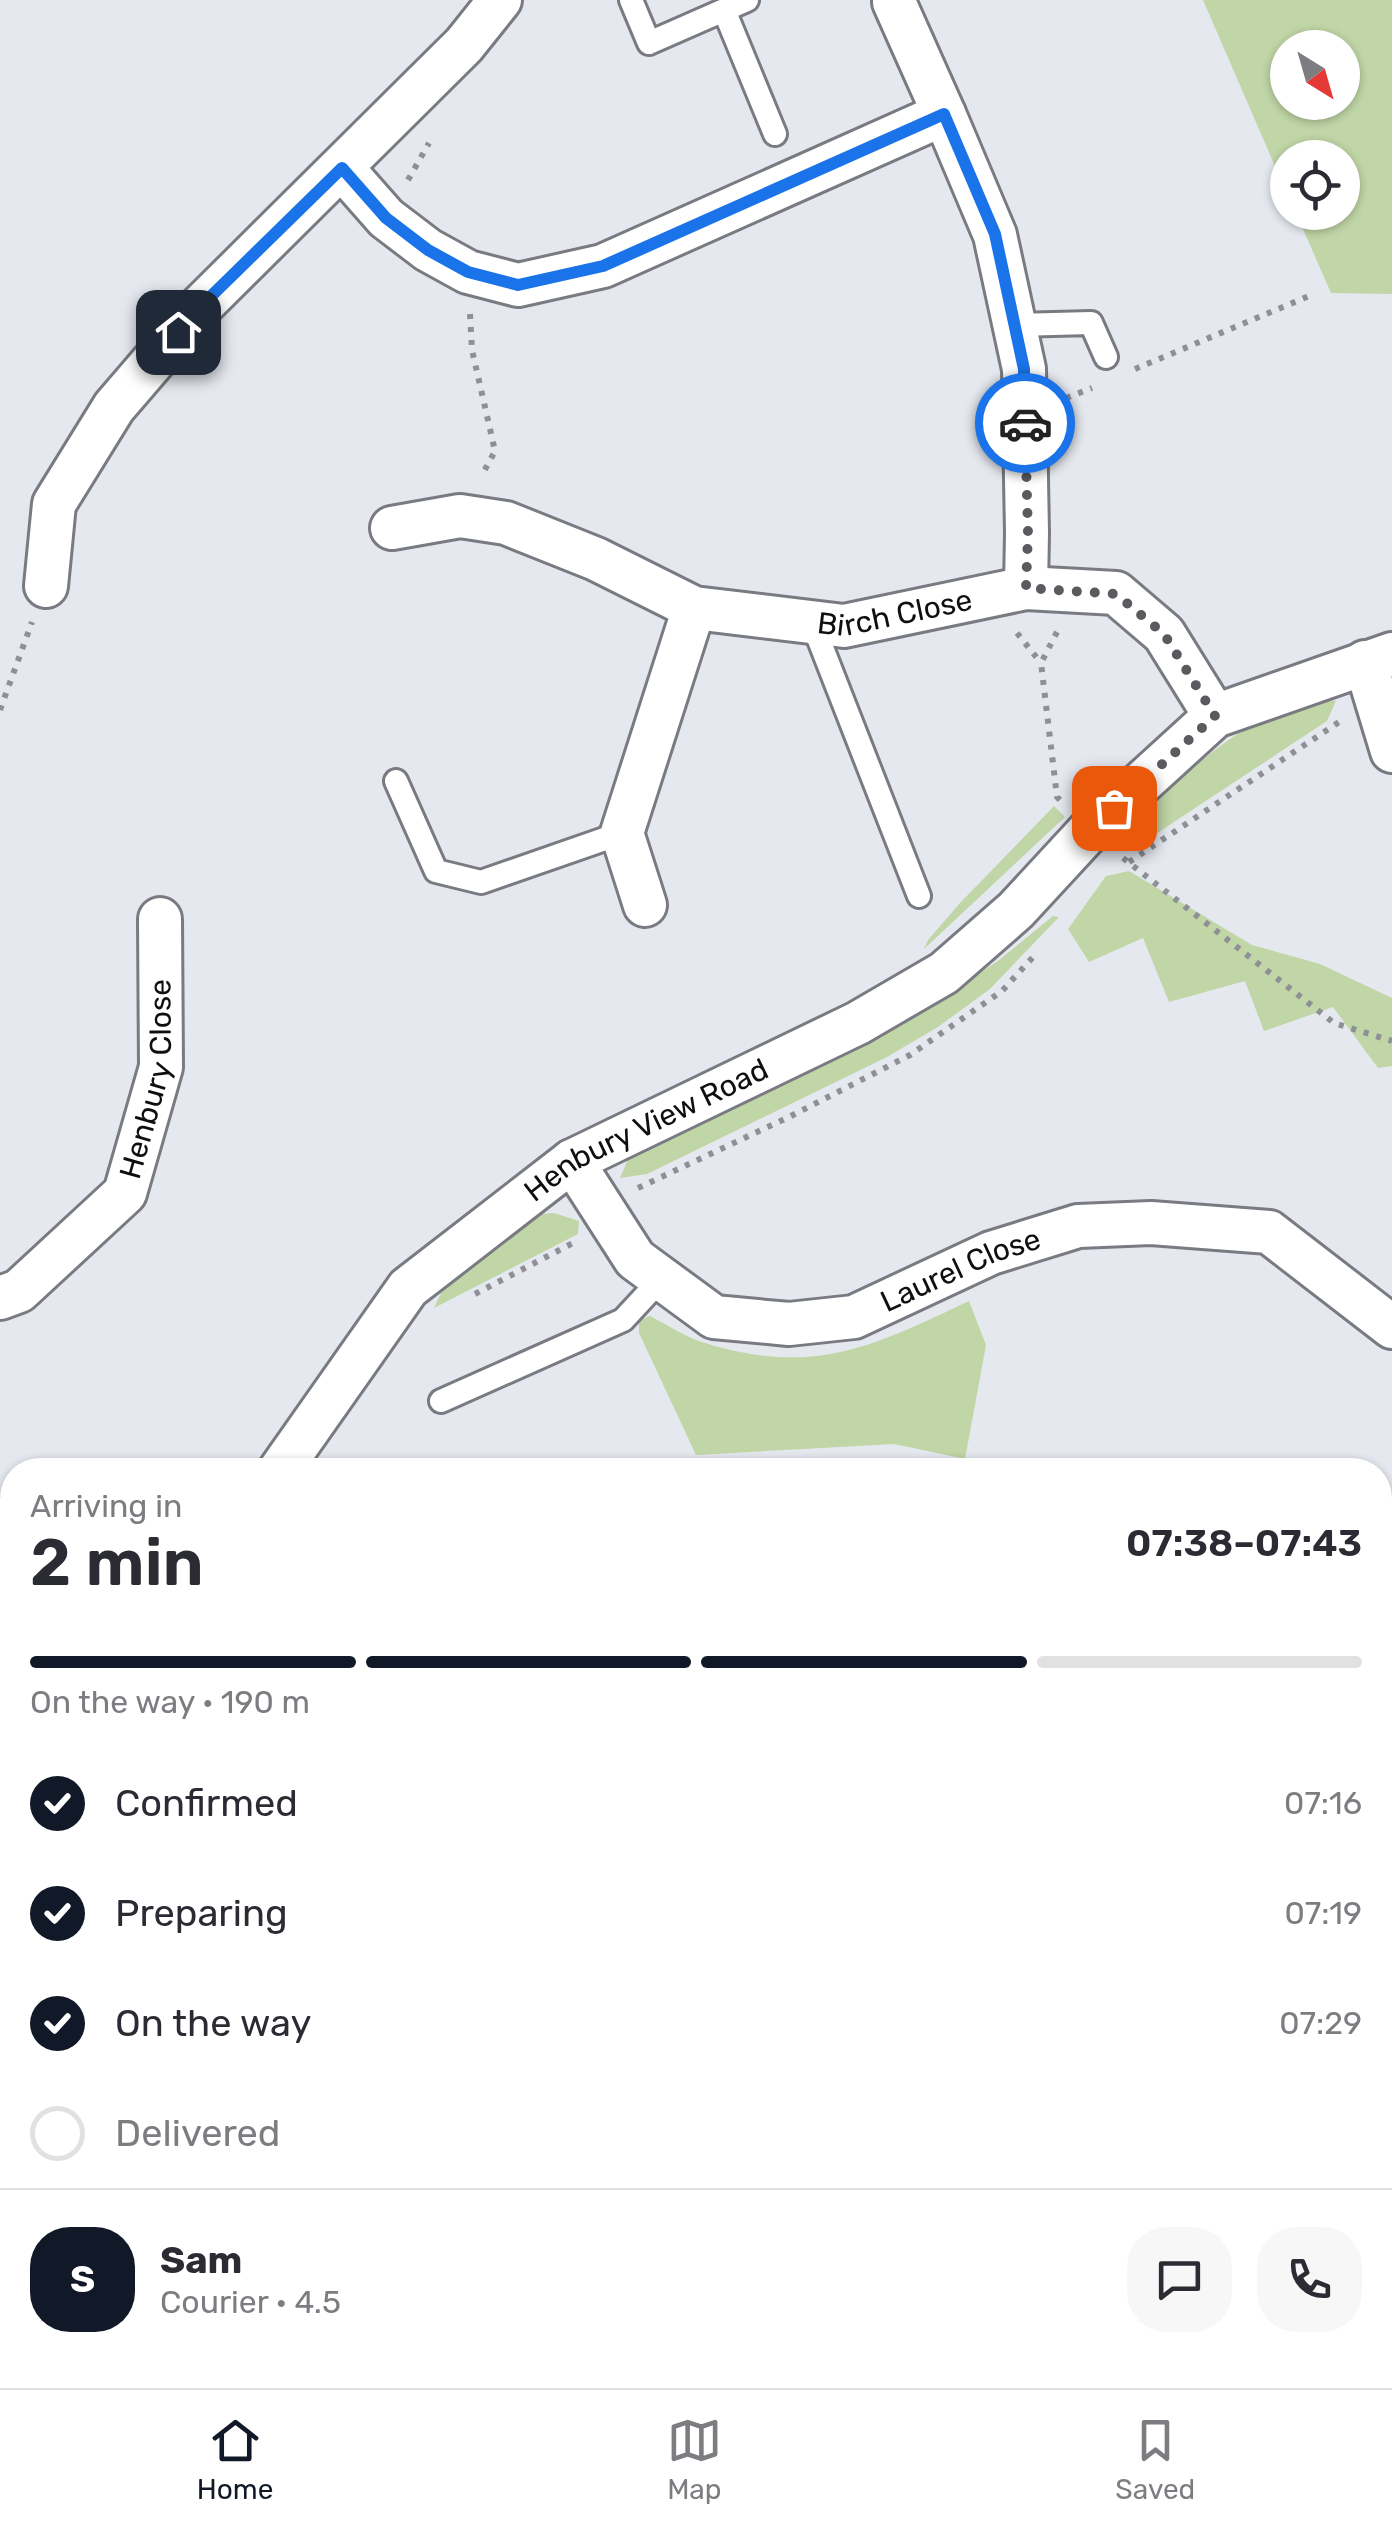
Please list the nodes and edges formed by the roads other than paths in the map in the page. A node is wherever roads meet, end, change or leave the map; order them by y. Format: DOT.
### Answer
graph roads {
  1 [pos="500,0"];
  2 [pos="631,0"];
  3 [pos="747,0"];
  4 [pos="891,1"];
  5 [pos="724,10"];
  6 [pos="944,114"];
  7 [pos="775,134"];
  8 [pos="342,168"];
  9 [pos="1014,324"];
  10 [pos="1106,356"];
  11 [pos="392,528"];
  12 [pos="46,586"];
  13 [pos="1026,588"];
  14 [pos="694,608"];
  15 [pos="812,622"];
  16 [pos="1377,669"];
  17 [pos="1215,716"];
  18 [pos="1392,751"];
  19 [pos="396,781"];
  20 [pos="622,833"];
  21 [pos="919,896"];
  22 [pos="646,906"];
  23 [pos="160,919"];
  24 [pos="572,1161"];
  25 [pos="661,1278"];
  26 [pos="0,1298"];
  27 [pos="1392,1327"];
  28 [pos="441,1401"];
  29 [pos="288,1458"];
  1 -- 8 [label="street"];
  2 -- 5 [label="lane"];
  3 -- 5 [label="lane"];
  4 -- 6 [label="street"];
  5 -- 7 [label="lane"];
  6 -- 8 [label="street"];
  6 -- 9 [label="street"];
  8 -- 12 [label="street"];
  9 -- 10 [label="lane"];
  9 -- 13 [label="street"];
  11 -- 14 [label="street, Birch Close"];
  13 -- 15 [label="street, Birch Close"];
  13 -- 17 [label="street, Birch Close"];
  14 -- 15 [label="street, Birch Close"];
  14 -- 20 [label="street"];
  15 -- 21 [label="lane"];
  16 -- 17 [label="street, Henbury View Road"];
  16 -- 18 [label="street"];
  17 -- 24 [label="street, Henbury View Road"];
  19 -- 20 [label="lane"];
  20 -- 22 [label="street"];
  23 -- 26 [label="street, Henbury Close"];
  24 -- 25 [label="street, Laurel Close"];
  24 -- 29 [label="street, Henbury View Road"];
  25 -- 27 [label="street, Laurel Close"];
  25 -- 28 [label="lane"];
}
